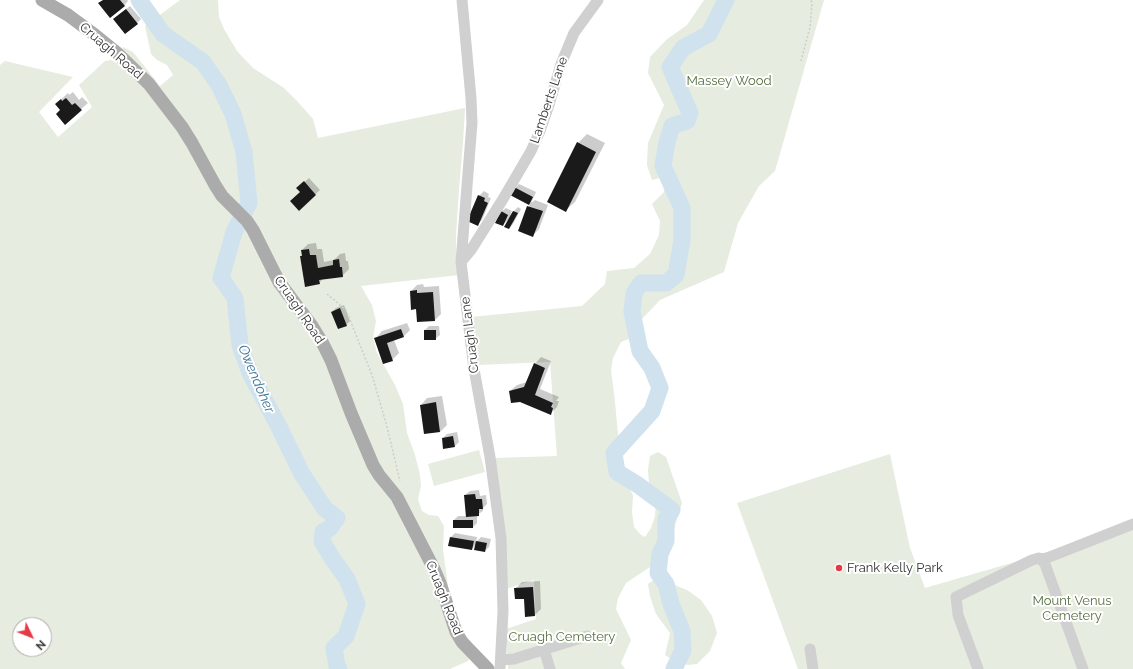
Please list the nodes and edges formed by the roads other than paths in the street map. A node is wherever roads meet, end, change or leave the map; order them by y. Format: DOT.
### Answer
graph roads {
  1 [pos="42,0"];
  2 [pos="462,0"];
  3 [pos="598,0"];
  4 [pos="461,262"];
  5 [pos="1133,524"];
  6 [pos="1042,559"];
  7 [pos="587,636"];
  8 [pos="544,649"];
  9 [pos="810,649"];
  10 [pos="500,664"];
  11 [pos="488,669"];
  12 [pos="550,669"];
  13 [pos="813,669"];
  14 [pos="978,669"];
  15 [pos="1083,669"];
  1 -- 11 [label="main road, Cruagh Road"];
  2 -- 4 [label="street, Cruagh Lane"];
  3 -- 4 [label="street, Lamberts Lane"];
  4 -- 10 [label="street, Cruagh Lane"];
  5 -- 6 [label="street"];
  6 -- 14 [label="street"];
  6 -- 15 [label="street"];
  7 -- 8 [label="street"];
  8 -- 10 [label="street"];
  8 -- 12 [label="street"];
  9 -- 13 [label="street"];
}
